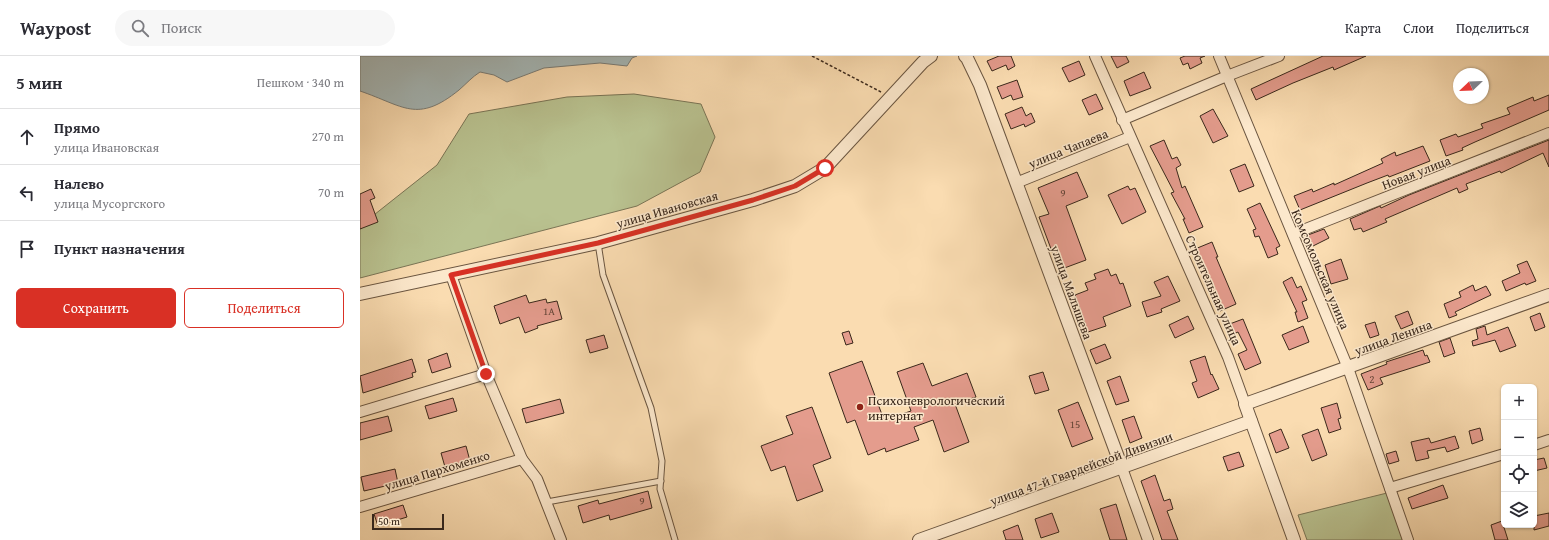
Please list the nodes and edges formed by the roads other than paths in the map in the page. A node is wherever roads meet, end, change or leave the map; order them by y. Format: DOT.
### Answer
graph roads {
  1 [pos="931,56"];
  2 [pos="965,56"];
  3 [pos="1095,56"];
  4 [pos="1218,56"];
  5 [pos="1279,56"];
  6 [pos="1227,76"];
  7 [pos="1122,120"];
  8 [pos="1549,133"];
  9 [pos="1130,137"];
  10 [pos="1016,183"];
  11 [pos="1293,234"];
  12 [pos="598,243"];
  13 [pos="451,275"];
  14 [pos="360,294"];
  15 [pos="1549,296"];
  16 [pos="1348,368"];
  17 [pos="486,374"];
  18 [pos="1245,404"];
  19 [pos="360,412"];
  20 [pos="1251,421"];
  21 [pos="1549,440"];
  22 [pos="1537,444"];
  23 [pos="1501,455"];
  24 [pos="522,459"];
  25 [pos="1122,468"];
  26 [pos="660,481"];
  27 [pos="1390,488"];
  28 [pos="547,502"];
  29 [pos="360,507"];
  30 [pos="561,540"];
  31 [pos="675,540"];
  32 [pos="920,540"];
  33 [pos="1148,540"];
  34 [pos="1294,540"];
  35 [pos="1408,540"];
  1 -- 12 [label="street, улица Ивановская"];
  2 -- 10 [label="street, улица Малышева"];
  3 -- 7 [label="street, Строительная улица"];
  4 -- 6 [label="street, Комсомольская улица"];
  5 -- 6 [label="street, улица Чапаева"];
  6 -- 7 [label="street, улица Чапаева"];
  6 -- 11 [label="street, Комсомольская улица"];
  7 -- 9 [label="street, Строительная улица"];
  8 -- 11 [label="street, Новая улица"];
  9 -- 10 [label="street, улица Чапаева"];
  9 -- 18 [label="street, Строительная улица"];
  10 -- 25 [label="street, улица Малышева"];
  11 -- 16 [label="street, Комсомольская улица"];
  12 -- 13 [label="street, улица Ивановская"];
  12 -- 26 [label="lane"];
  13 -- 14 [label="street, улица Ивановская"];
  13 -- 17 [label="street"];
  15 -- 16 [label="street, улица Ленина"];
  16 -- 18 [label="street, улица Ленина"];
  16 -- 27 [label="street, Комсомольская улица"];
  17 -- 19 [label="street"];
  17 -- 24 [label="street"];
  18 -- 20 [label="street, Строительная улица"];
  20 -- 25 [label="street, улица 47-й Гвардейской Дивизии"];
  20 -- 34 [label="street, Строительная улица"];
  21 -- 22 [label="street"];
  23 -- 27 [label="street"];
  24 -- 28 [label="street"];
  24 -- 29 [label="street, улица Пархоменко"];
  25 -- 32 [label="street, улица 47-й Гвардейской Дивизии"];
  25 -- 33 [label="street, улица Малышева"];
  26 -- 28 [label="lane"];
  26 -- 31 [label="lane"];
  27 -- 35 [label="street, Комсомольская улица"];
  28 -- 30 [label="street"];
}
